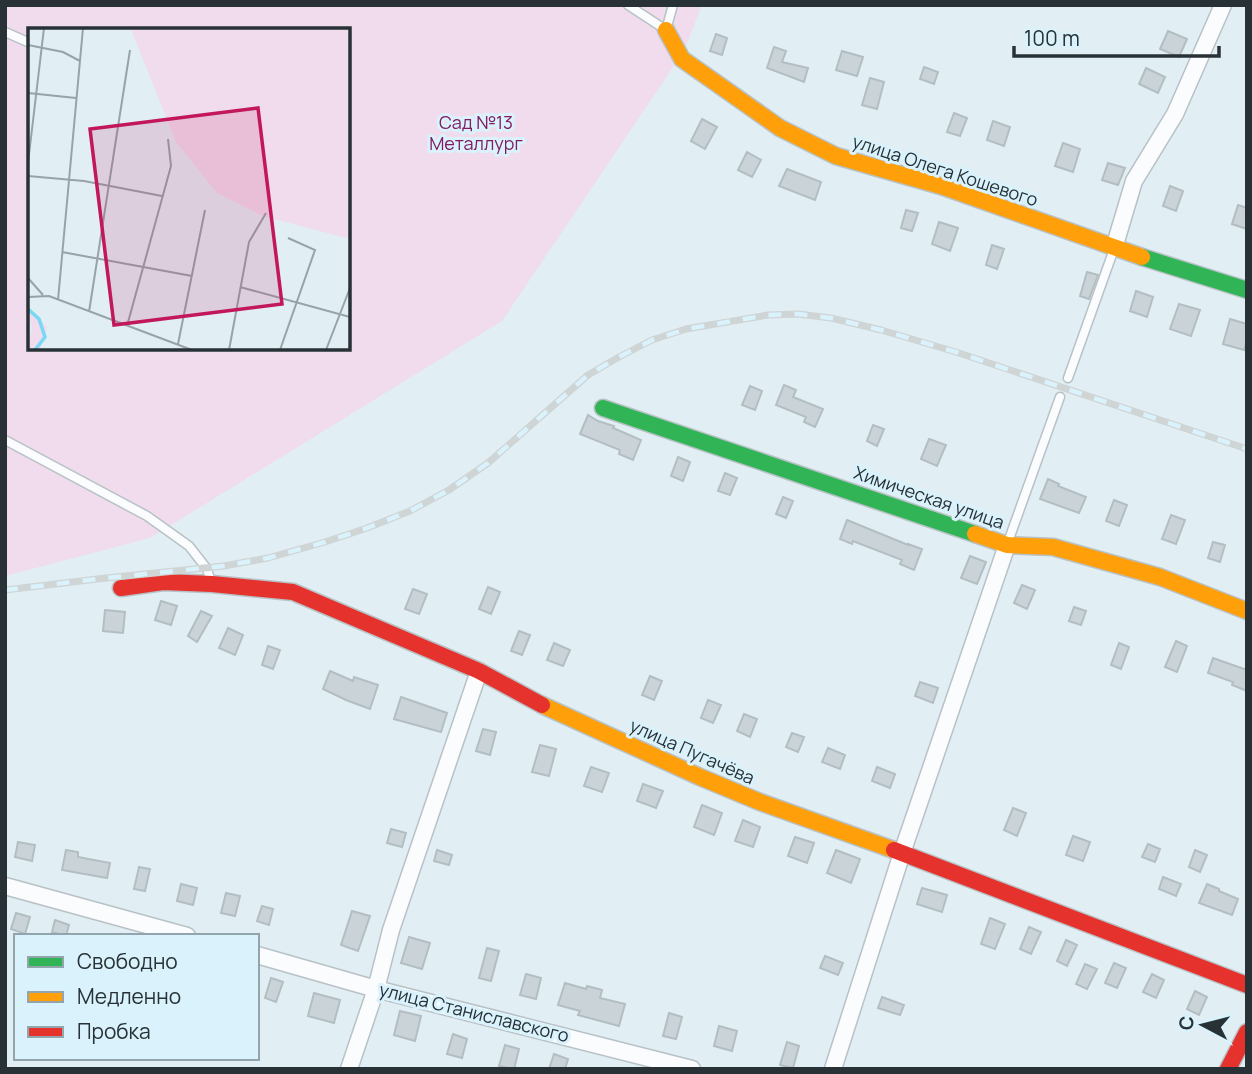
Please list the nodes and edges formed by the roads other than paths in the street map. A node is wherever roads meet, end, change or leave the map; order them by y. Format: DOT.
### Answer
graph roads {
  1 [pos="628,5"];
  2 [pos="673,5"];
  3 [pos="1223,5"];
  4 [pos="666,30"];
  5 [pos="5,32"];
  6 [pos="28,42"];
  7 [pos="1114,248"];
  8 [pos="1247,290"];
  9 [pos="1068,378"];
  10 [pos="1060,397"];
  11 [pos="603,408"];
  12 [pos="5,440"];
  13 [pos="1007,545"];
  14 [pos="212,584"];
  15 [pos="121,588"];
  16 [pos="1247,611"];
  17 [pos="479,671"];
  18 [pos="902,853"];
  19 [pos="5,886"];
  20 [pos="180,934"];
  21 [pos="259,957"];
  22 [pos="1247,985"];
  23 [pos="376,989"];
  24 [pos="1247,1032"];
  25 [pos="349,1069"];
  26 [pos="692,1069"];
  27 [pos="833,1069"];
  28 [pos="1228,1069"];
  1 -- 4 [label="lane"];
  2 -- 4 [label="lane"];
  3 -- 7 [label="street"];
  4 -- 7 [label="street, улица Олега Кошевого"];
  5 -- 6 [label="lane"];
  7 -- 8 [label="street, улица Олега Кошевого"];
  7 -- 9 [label="lane"];
  10 -- 13 [label="lane"];
  11 -- 13 [label="street, Химическая улица"];
  12 -- 14 [label="lane"];
  13 -- 16 [label="street, Химическая улица"];
  13 -- 18 [label="street"];
  14 -- 15 [label="street, улица Пугачёва"];
  14 -- 17 [label="street, улица Пугачёва"];
  17 -- 18 [label="street, улица Пугачёва"];
  17 -- 23 [label="street"];
  18 -- 22 [label="street, улица Пугачёва"];
  18 -- 27 [label="street"];
  19 -- 20 [label="street"];
  21 -- 23 [label="street, улица Станиславского"];
  23 -- 25 [label="street"];
  23 -- 26 [label="street, улица Станиславского"];
  24 -- 28 [label="street"];
}
